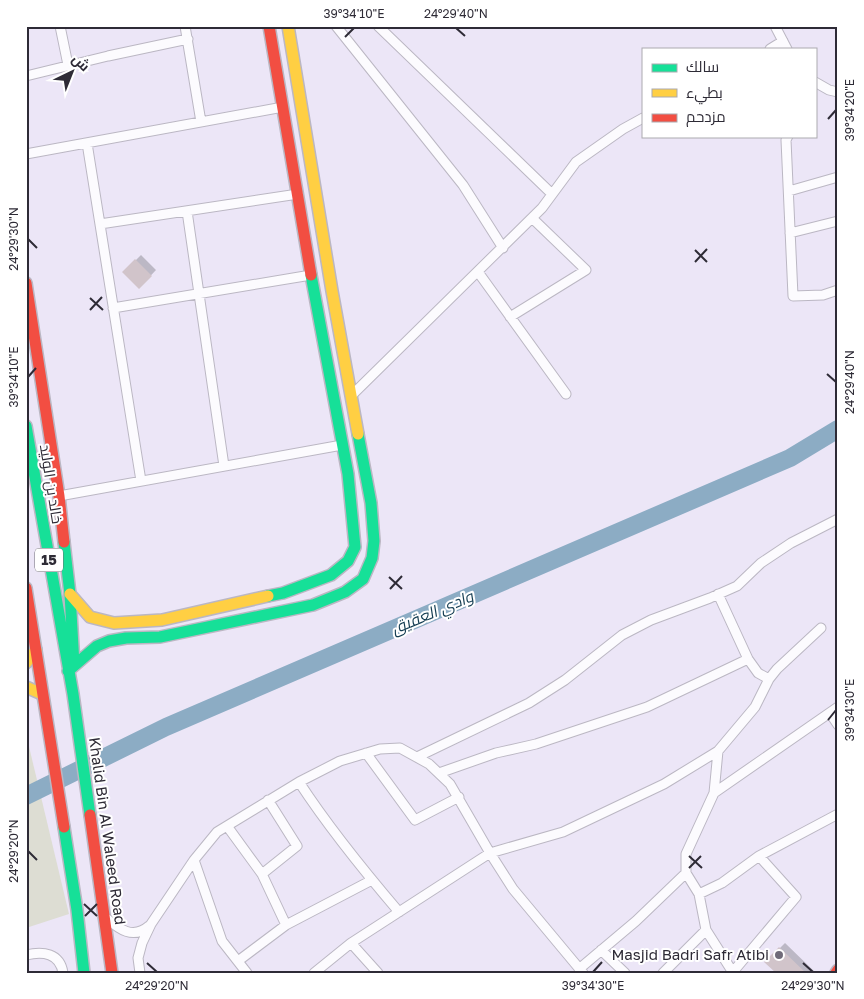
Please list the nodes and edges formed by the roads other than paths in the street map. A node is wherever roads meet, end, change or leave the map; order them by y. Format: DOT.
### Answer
graph roads {
  1 [pos="60,26"];
  2 [pos="185,26"];
  3 [pos="269,26"];
  4 [pos="288,26"];
  5 [pos="336,26"];
  6 [pos="378,26"];
  7 [pos="775,26"];
  8 [pos="188,39"];
  9 [pos="785,45"];
  10 [pos="68,65"];
  11 [pos="26,76"];
  12 [pos="816,83"];
  13 [pos="838,92"];
  14 [pos="283,108"];
  15 [pos="642,119"];
  16 [pos="201,122"];
  17 [pos="787,138"];
  18 [pos="87,143"];
  19 [pos="26,154"];
  20 [pos="838,177"];
  21 [pos="789,191"];
  22 [pos="298,194"];
  23 [pos="552,194"];
  24 [pos="187,211"];
  25 [pos="532,218"];
  26 [pos="320,221"];
  27 [pos="838,221"];
  28 [pos="100,224"];
  29 [pos="303,226"];
  30 [pos="790,233"];
  31 [pos="502,248"];
  32 [pos="478,272"];
  33 [pos="311,274"];
  34 [pos="26,283"];
  35 [pos="838,290"];
  36 [pos="199,293"];
  37 [pos="114,308"];
  38 [pos="510,317"];
  39 [pos="566,394"];
  40 [pos="351,396"];
  41 [pos="26,426"];
  42 [pos="342,445"];
  43 [pos="224,466"];
  44 [pos="141,482"];
  45 [pos="59,496"];
  46 [pos="838,519"];
  47 [pos="26,588"];
  48 [pos="70,594"];
  49 [pos="718,594"];
  50 [pos="162,620"];
  51 [pos="820,628"];
  52 [pos="164,636"];
  53 [pos="29,657"];
  54 [pos="748,659"];
  55 [pos="71,669"];
  56 [pos="768,680"];
  57 [pos="26,687"];
  58 [pos="72,689"];
  59 [pos="43,697"];
  60 [pos="838,707"];
  61 [pos="830,713"];
  62 [pos="838,725"];
  63 [pos="718,751"];
  64 [pos="366,753"];
  65 [pos="417,757"];
  66 [pos="439,774"];
  67 [pos="299,782"];
  68 [pos="714,793"];
  69 [pos="459,798"];
  70 [pos="268,800"];
  71 [pos="838,814"];
  72 [pos="227,826"];
  73 [pos="490,853"];
  74 [pos="759,856"];
  75 [pos="194,860"];
  76 [pos="686,872"];
  77 [pos="262,874"];
  78 [pos="372,880"];
  79 [pos="699,894"];
  80 [pos="399,912"];
  81 [pos="104,916"];
  82 [pos="151,924"];
  83 [pos="286,925"];
  84 [pos="706,930"];
  85 [pos="351,943"];
  86 [pos="601,950"];
  87 [pos="28,954"];
  88 [pos="238,961"];
  89 [pos="113,970"];
  90 [pos="581,971"];
  91 [pos="732,972"];
  92 [pos="63,973"];
  93 [pos="84,973"];
  94 [pos="140,973"];
  95 [pos="247,973"];
  96 [pos="314,973"];
  97 [pos="378,973"];
  98 [pos="625,973"];
  99 [pos="663,973"];
  1 -- 10 [label="street"];
  2 -- 8 [label="street"];
  3 -- 14 [label="main road"];
  4 -- 26 [label="main road"];
  5 -- 31 [label="street"];
  6 -- 23 [label="street"];
  7 -- 9 [label="street"];
  8 -- 10 [label="street"];
  8 -- 16 [label="street"];
  10 -- 11 [label="street"];
  12 -- 13 [label="street"];
  14 -- 16 [label="street"];
  14 -- 22 [label="main road"];
  15 -- 23 [label="street"];
  16 -- 18 [label="street"];
  17 -- 21 [label="street"];
  18 -- 19 [label="street"];
  18 -- 28 [label="street"];
  20 -- 21 [label="street"];
  21 -- 30 [label="street"];
  22 -- 24 [label="street"];
  22 -- 29 [label="main road"];
  23 -- 25 [label="street"];
  24 -- 28 [label="street"];
  24 -- 36 [label="street"];
  25 -- 31 [label="street"];
  25 -- 38 [label="street"];
  26 -- 29 [label="street"];
  26 -- 40 [label="main road"];
  27 -- 30 [label="street"];
  28 -- 37 [label="street"];
  29 -- 33 [label="main road"];
  30 -- 35 [label="street"];
  31 -- 32 [label="street"];
  32 -- 38 [label="street"];
  32 -- 40 [label="street"];
  33 -- 36 [label="street"];
  33 -- 42 [label="main road"];
  34 -- 45 [label="main road"];
  36 -- 37 [label="street"];
  36 -- 43 [label="street"];
  37 -- 44 [label="street"];
  38 -- 39 [label="street"];
  40 -- 52 [label="main road"];
  41 -- 55 [label="main road, خالد بن الوليد / 15"];
  42 -- 43 [label="street"];
  42 -- 50 [label="main road"];
  43 -- 44 [label="street"];
  44 -- 45 [label="street"];
  45 -- 48 [label="main road"];
  46 -- 49 [label="street"];
  47 -- 53 [label="main road, 15"];
  48 -- 50 [label="main road"];
  48 -- 55 [label="main road"];
  49 -- 54 [label="street"];
  49 -- 65 [label="street"];
  50 -- 52 [label="main road"];
  51 -- 56 [label="street"];
  52 -- 55 [label="main road"];
  53 -- 59 [label="main road, 15"];
  54 -- 56 [label="street"];
  54 -- 66 [label="street"];
  55 -- 58 [label="main road, خالد بن الوليد / 15"];
  56 -- 63 [label="street"];
  57 -- 59 [label="main road"];
  58 -- 81 [label="main road, Khalid Bin Al Waleed Road / 15"];
  59 -- 93 [label="main road, 15"];
  60 -- 61 [label="street"];
  61 -- 62 [label="street"];
  61 -- 68 [label="street"];
  63 -- 68 [label="street"];
  63 -- 73 [label="street"];
  64 -- 65 [label="street"];
  64 -- 67 [label="street"];
  64 -- 69 [label="street"];
  65 -- 66 [label="street"];
  66 -- 69 [label="street"];
  67 -- 70 [label="street"];
  67 -- 78 [label="street"];
  68 -- 76 [label="street"];
  69 -- 73 [label="street"];
  70 -- 72 [label="street"];
  70 -- 77 [label="street"];
  71 -- 74 [label="street"];
  72 -- 75 [label="street"];
  72 -- 77 [label="street"];
  73 -- 80 [label="street"];
  73 -- 90 [label="street"];
  74 -- 79 [label="street"];
  74 -- 91 [label="street"];
  75 -- 82 [label="street"];
  75 -- 88 [label="street"];
  76 -- 79 [label="street"];
  76 -- 86 [label="street"];
  77 -- 83 [label="street"];
  78 -- 80 [label="street"];
  78 -- 83 [label="street"];
  79 -- 84 [label="street"];
  80 -- 85 [label="street"];
  81 -- 82 [label="street"];
  81 -- 89 [label="main road, Khalid Bin Al Waleed Road"];
  82 -- 94 [label="street"];
  83 -- 88 [label="street"];
  84 -- 91 [label="street"];
  84 -- 99 [label="street"];
  85 -- 96 [label="street"];
  85 -- 97 [label="street"];
  86 -- 90 [label="street"];
  86 -- 98 [label="street"];
  87 -- 92 [label="street"];
  88 -- 95 [label="street"];
}
